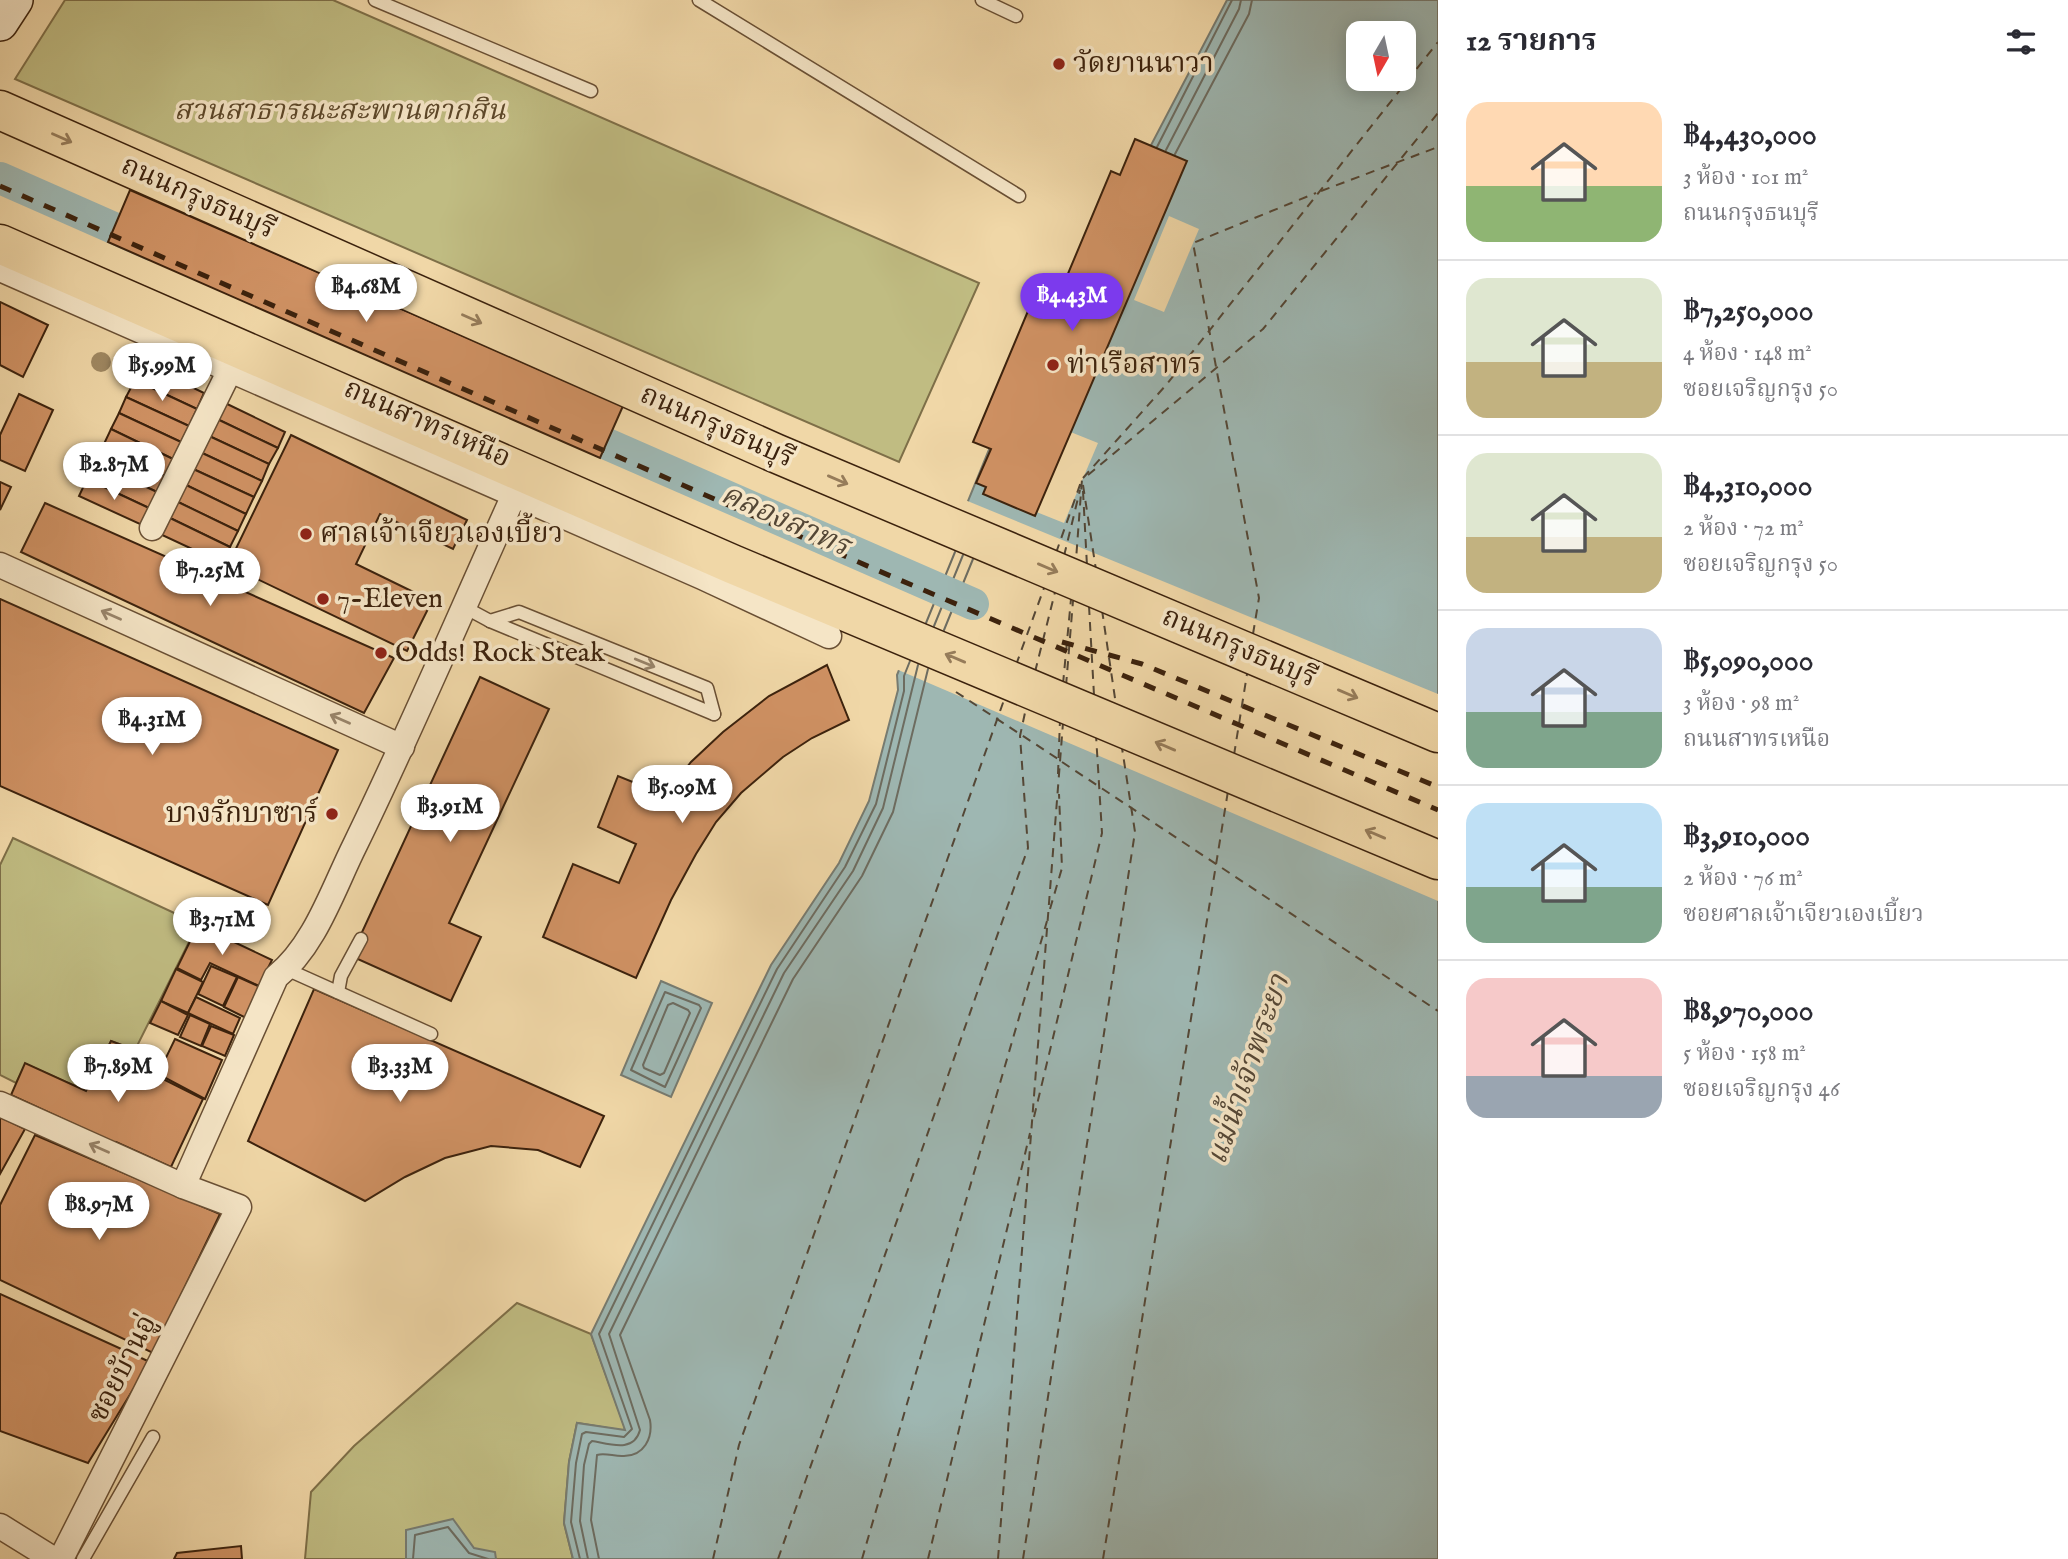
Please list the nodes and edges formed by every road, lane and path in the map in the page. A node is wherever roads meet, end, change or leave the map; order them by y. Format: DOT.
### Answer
graph roads {
  1 [pos="15,0"];
  2 [pos="375,0"];
  3 [pos="699,0"];
  4 [pos="982,0"];
  5 [pos="1010,9"];
  6 [pos="0,23"];
  7 [pos="591,91"];
  8 [pos="0,110"];
  9 [pos="1019,196"];
  10 [pos="0,244"];
  11 [pos="0,269"];
  12 [pos="230,370"];
  13 [pos="514,495"];
  14 [pos="152,528"];
  15 [pos="0,565"];
  16 [pos="464,607"];
  17 [pos="490,621"];
  18 [pos="829,636"];
  19 [pos="1438,733"];
  20 [pos="402,747"];
  21 [pos="1438,860"];
  22 [pos="361,939"];
  23 [pos="286,969"];
  24 [pos="338,992"];
  25 [pos="431,1034"];
  26 [pos="0,1104"];
  27 [pos="183,1185"];
  28 [pos="153,1437"];
  29 [pos="0,1526"];
  30 [pos="53,1559"];
  31 [pos="61,1559"];
  32 [pos="83,1559"];
  1 -- 6 [label="main road"];
  2 -- 7 [label="lane"];
  3 -- 9 [label="lane"];
  4 -- 5 [label="lane"];
  8 -- 19 [label="main road, ถนนกรุงธนบุรี, one-way"];
  21 -- 10 [label="main road, one-way"];
  11 -- 12 [label="street, ถนนสาทรเหนือ"];
  12 -- 13 [label="street, ถนนสาทรเหนือ"];
  12 -- 14 [label="street"];
  13 -- 16 [label="street"];
  13 -- 18 [label="street, ถนนสาทรเหนือ"];
  20 -- 15 [label="street, one-way"];
  16 -- 17 [label="lane"];
  16 -- 20 [label="street"];
  17 -- 17 [label="lane, one-way"];
  20 -- 23 [label="street"];
  22 -- 24 [label="lane"];
  23 -- 24 [label="lane"];
  23 -- 27 [label="street"];
  24 -- 25 [label="lane"];
  27 -- 26 [label="street, one-way"];
  27 -- 31 [label="street, ซอยบ้านอู่"];
  28 -- 32 [label="lane"];
  29 -- 30 [label="street"];
}
